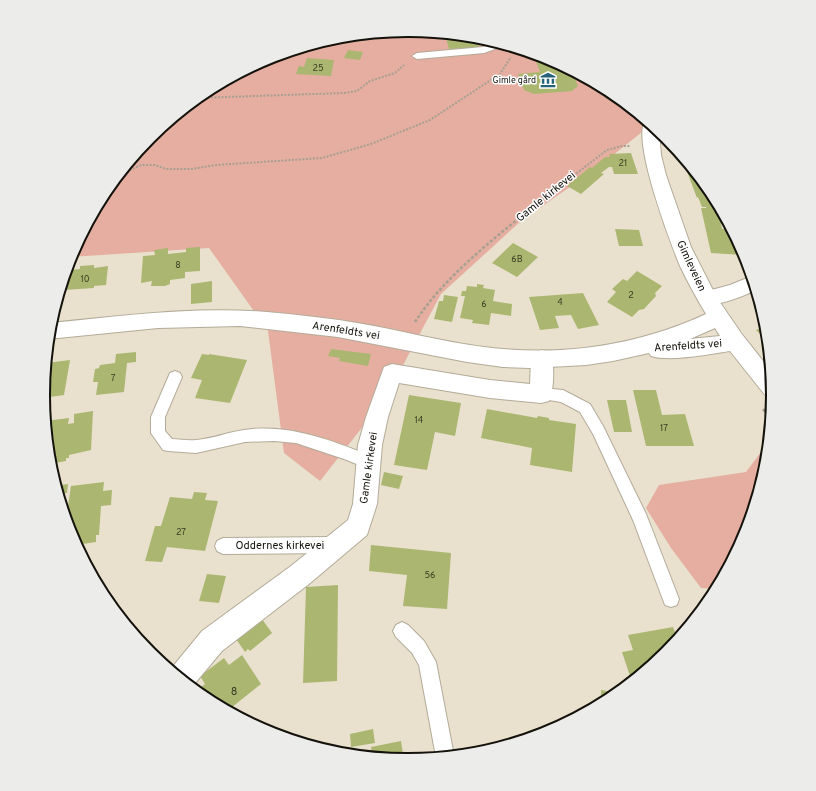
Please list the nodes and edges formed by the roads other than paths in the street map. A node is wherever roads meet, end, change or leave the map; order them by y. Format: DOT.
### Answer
graph roads {
  1 [pos="493,47"];
  2 [pos="417,56"];
  3 [pos="650,132"];
  4 [pos="749,285"];
  5 [pos="707,298"];
  6 [pos="718,318"];
  7 [pos="55,330"];
  8 [pos="735,342"];
  9 [pos="641,348"];
  10 [pos="542,358"];
  11 [pos="175,377"];
  12 [pos="766,381"];
  13 [pos="541,394"];
  14 [pos="369,462"];
  15 [pos="337,545"];
  16 [pos="222,546"];
  17 [pos="671,599"];
  18 [pos="402,631"];
  19 [pos="184,675"];
  20 [pos="444,752"];
  1 -- 2 [label="lane"];
  3 -- 5 [label="street, Gimleveien"];
  4 -- 5 [label="street"];
  5 -- 6 [label="street, Gimleveien"];
  6 -- 8 [label="street, Gimleveien"];
  6 -- 9 [label="street, Arenfeldts vei"];
  7 -- 10 [label="street, Arenfeldts vei"];
  8 -- 9 [label="street, Arenfeldts vei"];
  8 -- 12 [label="street, Gimleveien"];
  9 -- 10 [label="street, Arenfeldts vei"];
  10 -- 13 [label="street"];
  11 -- 14 [label="lane"];
  13 -- 14 [label="street, Gamle kirkevei"];
  13 -- 17 [label="lane, Gamle kirkevei"];
  14 -- 15 [label="street, Gamle kirkevei"];
  15 -- 16 [label="lane, Oddernes kirkevei"];
  15 -- 19 [label="street, Gamle kirkevei"];
  18 -- 20 [label="lane"];
}
